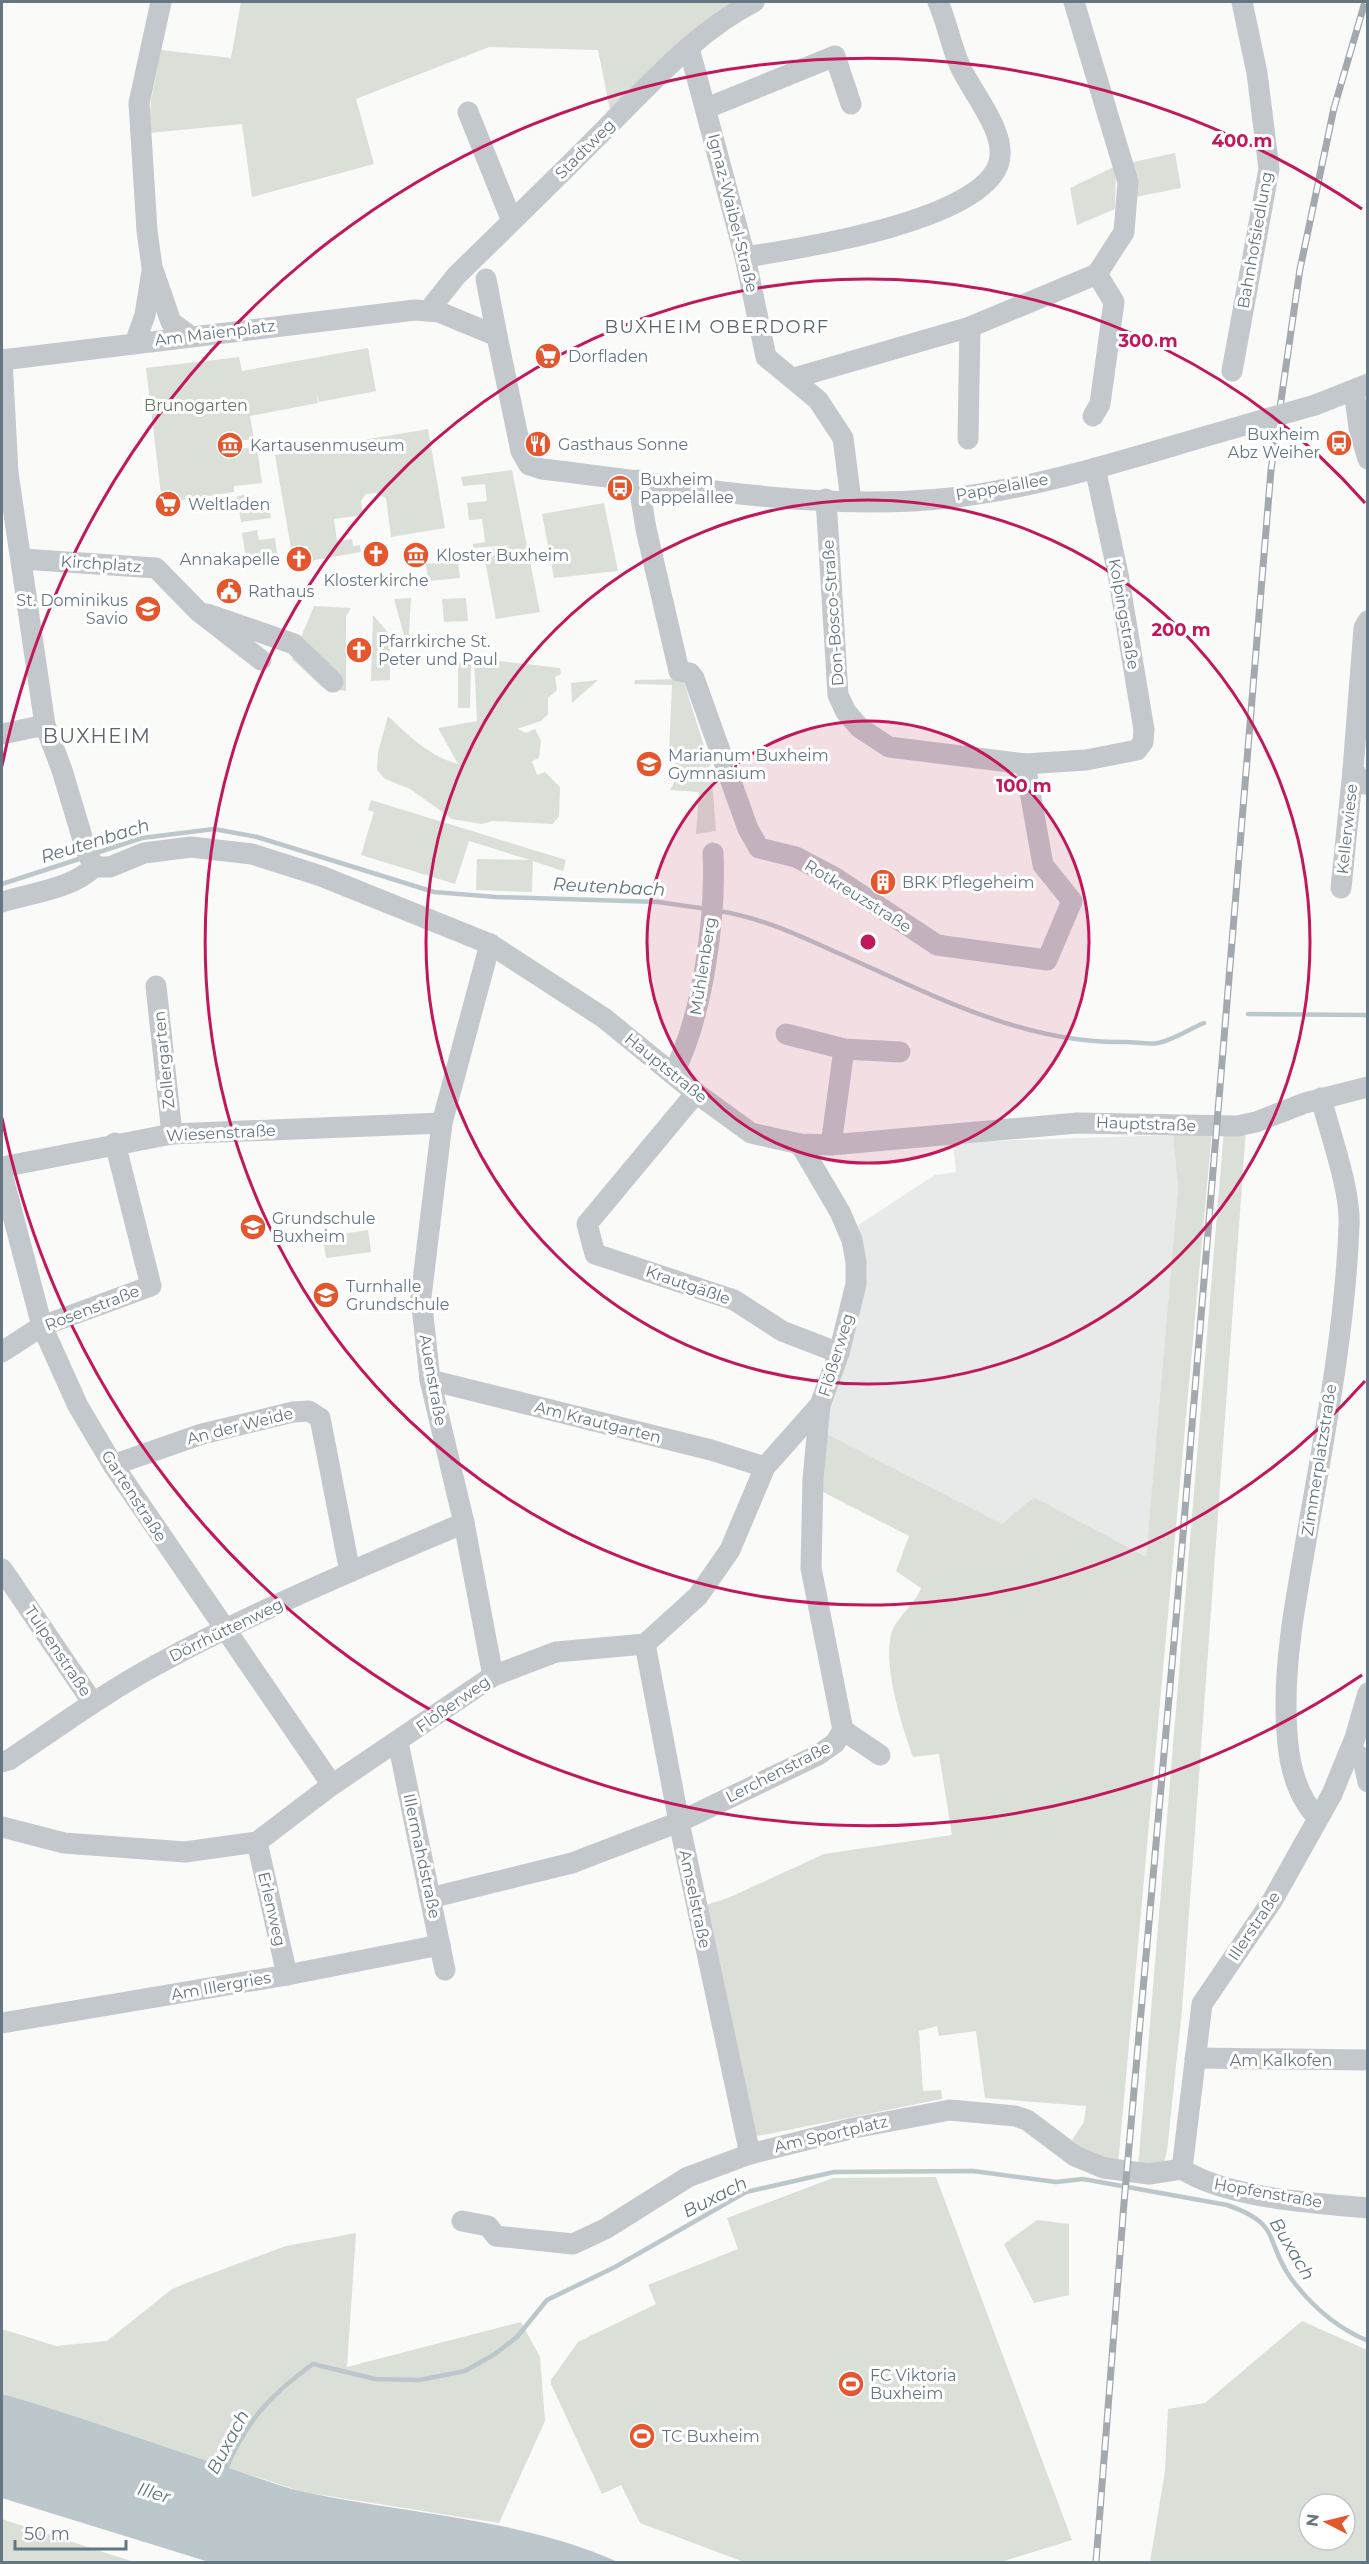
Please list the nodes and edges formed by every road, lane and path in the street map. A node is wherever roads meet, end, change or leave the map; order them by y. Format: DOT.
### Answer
graph roads {
  1 [pos="161,2"];
  2 [pos="754,2"];
  3 [pos="1074,2"];
  4 [pos="1242,2"];
  5 [pos="946,4"];
  6 [pos="689,48"];
  7 [pos="852,104"];
  8 [pos="707,108"];
  9 [pos="468,112"];
  10 [pos="513,221"];
  11 [pos="745,257"];
  12 [pos="152,267"];
  13 [pos="1097,274"];
  14 [pos="486,279"];
  15 [pos="429,310"];
  16 [pos="970,327"];
  17 [pos="190,336"];
  18 [pos="497,336"];
  19 [pos="135,343"];
  20 [pos="2,360"];
  21 [pos="1232,371"];
  22 [pos="794,378"];
  23 [pos="1361,387"];
  24 [pos="1093,416"];
  25 [pos="3,421"];
  26 [pos="968,439"];
  27 [pos="1368,459"];
  28 [pos="1095,468"];
  29 [pos="638,480"];
  30 [pos="826,500"];
  31 [pos="851,501"];
  32 [pos="22,559"];
  33 [pos="198,611"];
  34 [pos="1368,621"];
  35 [pos="261,660"];
  36 [pos="333,682"];
  37 [pos="45,725"];
  38 [pos="2,734"];
  39 [pos="1129,754"];
  40 [pos="1025,764"];
  41 [pos="1360,777"];
  42 [pos="713,854"];
  43 [pos="90,858"];
  44 [pos="1341,888"];
  45 [pos="2,902"];
  46 [pos="490,944"];
  47 [pos="156,986"];
  48 [pos="786,1034"];
  49 [pos="844,1049"];
  50 [pos="900,1052"];
  51 [pos="673,1074"];
  52 [pos="1368,1087"];
  53 [pos="696,1093"];
  54 [pos="1321,1098"];
  55 [pos="442,1123"];
  56 [pos="172,1134"];
  57 [pos="115,1143"];
  58 [pos="800,1144"];
  59 [pos="831,1145"];
  60 [pos="2,1167"];
  61 [pos="2,1174"];
  62 [pos="42,1326"];
  63 [pos="2,1352"];
  64 [pos="839,1353"];
  65 [pos="430,1380"];
  66 [pos="820,1405"];
  67 [pos="113,1465"];
  68 [pos="765,1467"];
  69 [pos="464,1523"];
  70 [pos="2,1569"];
  71 [pos="350,1572"];
  72 [pos="225,1630"];
  73 [pos="645,1644"];
  74 [pos="493,1676"];
  75 [pos="1368,1693"];
  76 [pos="93,1703"];
  77 [pos="843,1730"];
  78 [pos="398,1742"];
  79 [pos="1351,1750"];
  80 [pos="880,1755"];
  81 [pos="2,1762"];
  82 [pos="1368,1782"];
  83 [pos="332,1785"];
  84 [pos="1318,1818"];
  85 [pos="679,1822"];
  86 [pos="2,1827"];
  87 [pos="257,1842"];
  88 [pos="430,1898"];
  89 [pos="440,1946"];
  90 [pos="445,1970"];
  91 [pos="287,1975"];
  92 [pos="2,2023"];
  93 [pos="1195,2058"];
  94 [pos="1368,2060"];
  95 [pos="750,2154"];
  96 [pos="1177,2169"];
  97 [pos="1368,2208"];
  98 [pos="462,2221"];
  1 -- 12 [label="street"];
  2 -- 6 [label="street, Stadtweg"];
  3 -- 13 [label="street"];
  4 -- 21 [label="street, Bahnhofsiedlung"];
  5 -- 11 [label="street"];
  6 -- 8 [label="street, Ignaz-Waibel-Straße"];
  6 -- 10 [label="street, Stadtweg"];
  7 -- 8 [label="street"];
  8 -- 11 [label="street, Ignaz-Waibel-Straße"];
  9 -- 10 [label="street"];
  10 -- 15 [label="street, Stadtweg"];
  11 -- 22 [label="street, Ignaz-Waibel-Straße"];
  12 -- 17 [label="street"];
  12 -- 19 [label="street"];
  13 -- 16 [label="street"];
  13 -- 24 [label="street"];
  14 -- 18 [label="street"];
  15 -- 17 [label="street, Am Maienplatz"];
  15 -- 18 [label="street"];
  16 -- 22 [label="street"];
  16 -- 26 [label="street"];
  17 -- 19 [label="street, Am Maienplatz"];
  18 -- 29 [label="street, Pappelallee"];
  19 -- 20 [label="street, Am Maienplatz"];
  20 -- 25 [label="street"];
  22 -- 31 [label="street, Ignaz-Waibel-Straße"];
  23 -- 27 [label="street"];
  23 -- 28 [label="street, Pappelallee, bridge"];
  25 -- 32 [label="street"];
  28 -- 31 [label="street, Pappelallee"];
  28 -- 39 [label="street, Kolpingstraße"];
  29 -- 30 [label="street, Pappelallee"];
  29 -- 40 [label="street, Rotkreuzstraße"];
  30 -- 31 [label="street, Pappelallee"];
  30 -- 40 [label="street, Don-Bosco-Straße"];
  32 -- 33 [label="street, Kirchplatz"];
  32 -- 37 [label="street"];
  33 -- 35 [label="street, Kirchplatz"];
  33 -- 36 [label="street"];
  34 -- 41 [label="street, Kellerwiese"];
  37 -- 38 [label="street"];
  37 -- 43 [label="street"];
  39 -- 40 [label="street, Don-Bosco-Straße"];
  41 -- 44 [label="street, Kellerwiese"];
  42 -- 51 [label="street, Mühlenberg"];
  43 -- 45 [label="street, Hauptstraße"];
  43 -- 46 [label="street, Hauptstraße"];
  46 -- 51 [label="street, Hauptstraße"];
  46 -- 55 [label="street, Auenstraße"];
  47 -- 56 [label="street, Zollergarten"];
  48 -- 49 [label="street"];
  49 -- 50 [label="street"];
  49 -- 59 [label="street"];
  51 -- 53 [label="street, Hauptstraße"];
  52 -- 54 [label="street, Hauptstraße"];
  53 -- 58 [label="street, Hauptstraße"];
  53 -- 64 [label="street, Krautgäßle"];
  54 -- 59 [label="street, Hauptstraße"];
  54 -- 84 [label="street, Zimmerplatzstraße"];
  55 -- 56 [label="street, Wiesenstraße"];
  55 -- 65 [label="street, Auenstraße"];
  56 -- 57 [label="street, Wiesenstraße"];
  57 -- 60 [label="street, Wiesenstraße"];
  57 -- 62 [label="street, Rosenstraße"];
  58 -- 59 [label="street, Hauptstraße"];
  58 -- 64 [label="street, Flößerweg"];
  61 -- 62 [label="street, Gartenstraße"];
  62 -- 63 [label="street, Rosenstraße"];
  62 -- 67 [label="street, Gartenstraße"];
  64 -- 66 [label="street, Flößerweg"];
  65 -- 68 [label="street, Am Krautgarten"];
  65 -- 69 [label="street, Auenstraße"];
  66 -- 68 [label="street, Flößerweg"];
  66 -- 77 [label="street, Lerchenstraße"];
  67 -- 71 [label="street, An der Weide"];
  67 -- 72 [label="street, Gartenstraße"];
  68 -- 73 [label="street, Flößerweg"];
  69 -- 71 [label="street, Dörrhüttenweg"];
  69 -- 74 [label="street, Auenstraße"];
  70 -- 76 [label="street, Tulpenstraße"];
  71 -- 72 [label="street, Dörrhüttenweg"];
  72 -- 76 [label="street, Dörrhüttenweg"];
  72 -- 83 [label="street, Gartenstraße"];
  73 -- 74 [label="street, Flößerweg"];
  73 -- 85 [label="street, Amselstraße"];
  74 -- 78 [label="street, Flößerweg"];
  75 -- 79 [label="street, Illerstraße"];
  76 -- 81 [label="street, Dörrhüttenweg"];
  77 -- 80 [label="street"];
  77 -- 85 [label="street, Lerchenstraße"];
  78 -- 83 [label="street, Flößerweg"];
  78 -- 88 [label="street, Illermahdstraße"];
  79 -- 82 [label="street"];
  79 -- 84 [label="street, Illerstraße"];
  83 -- 87 [label="street, Flößerweg"];
  84 -- 93 [label="street, Illerstraße"];
  85 -- 88 [label="street, Lerchenstraße"];
  85 -- 95 [label="street, Amselstraße"];
  86 -- 87 [label="street, Flößerweg"];
  87 -- 91 [label="street, Erlenweg"];
  88 -- 89 [label="street, Illermahdstraße"];
  89 -- 90 [label="street, Illermahdstraße"];
  89 -- 91 [label="street, Am Illergries"];
  91 -- 92 [label="street, Am Illergries"];
  93 -- 94 [label="street, Am Kalkofen"];
  93 -- 96 [label="street, Illerstraße"];
  95 -- 96 [label="street, Am Sportplatz"];
  95 -- 98 [label="street, Am Sportplatz"];
  96 -- 97 [label="street, Hopfenstraße"];
}
